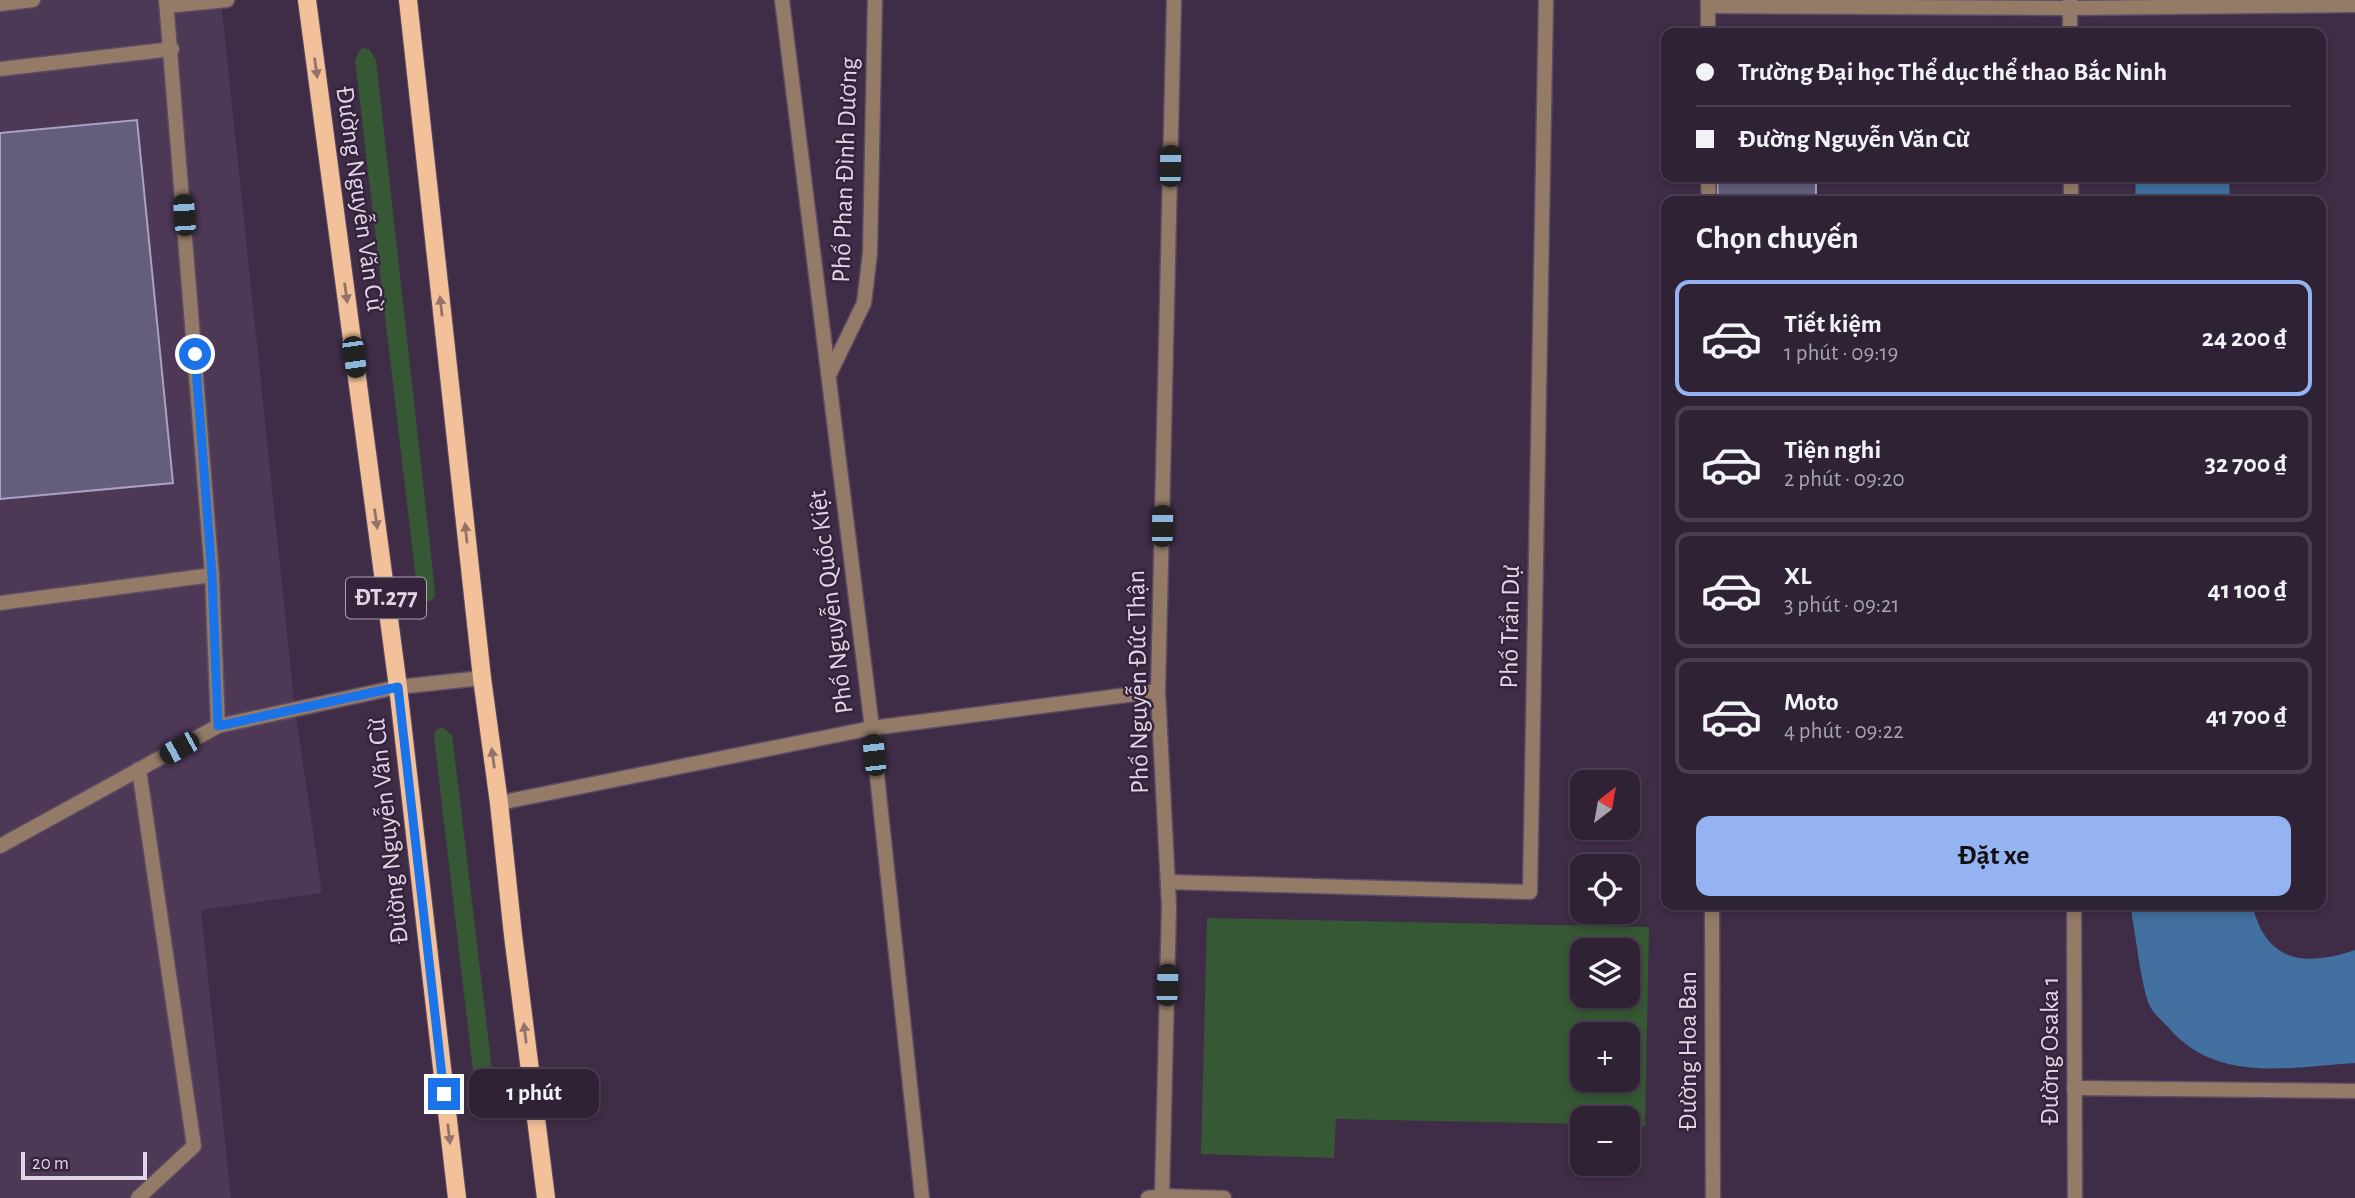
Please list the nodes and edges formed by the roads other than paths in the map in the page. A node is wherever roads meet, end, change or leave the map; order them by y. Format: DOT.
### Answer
graph roads {
  1 [pos="33,0"];
  2 [pos="227,0"];
  3 [pos="307,0"];
  4 [pos="408,0"];
  5 [pos="782,0"];
  6 [pos="876,0"];
  7 [pos="1174,0"];
  8 [pos="1546,0"];
  9 [pos="167,3"];
  10 [pos="1708,3"];
  11 [pos="0,4"];
  12 [pos="2070,4"];
  13 [pos="2355,5"];
  14 [pos="1708,28"];
  15 [pos="2070,28"];
  16 [pos="172,50"];
  17 [pos="0,69"];
  18 [pos="829,376"];
  19 [pos="212,575"];
  20 [pos="0,603"];
  21 [pos="482,678"];
  22 [pos="398,687"];
  23 [pos="1158,691"];
  24 [pos="218,726"];
  25 [pos="872,728"];
  26 [pos="139,769"];
  27 [pos="499,803"];
  28 [pos="0,846"];
  29 [pos="1168,882"];
  30 [pos="1712,910"];
  31 [pos="2074,910"];
  32 [pos="2074,1088"];
  33 [pos="2355,1091"];
  34 [pos="1155,1197"];
  35 [pos="138,1198"];
  36 [pos="457,1198"];
  37 [pos="545,1198"];
  38 [pos="922,1198"];
  39 [pos="1224,1198"];
  40 [pos="1713,1198"];
  41 [pos="2075,1198"];
  1 -- 11 [label="street"];
  2 -- 9 [label="street"];
  3 -- 22 [label="main road, Đường Nguyễn Văn Cừ / ĐT.277, one-way"];
  21 -- 4 [label="main road, one-way"];
  5 -- 18 [label="street, Phố Nguyễn Quốc Kiệt"];
  6 -- 18 [label="street, Phố Phan Đình Dương"];
  7 -- 23 [label="street, Phố Nguyễn Đức Thận"];
  8 -- 29 [label="street, Phố Trần Dự"];
  9 -- 16 [label="street"];
  10 -- 12 [label="street"];
  10 -- 14 [label="street"];
  12 -- 13 [label="street"];
  12 -- 15 [label="street"];
  16 -- 17 [label="street"];
  16 -- 19 [label="street"];
  18 -- 25 [label="street, Phố Nguyễn Quốc Kiệt"];
  19 -- 20 [label="street"];
  19 -- 24 [label="street"];
  21 -- 22 [label="street"];
  27 -- 21 [label="main road, one-way"];
  22 -- 24 [label="street"];
  22 -- 36 [label="main road, Đường Nguyễn Văn Cừ / ĐT.277, one-way"];
  23 -- 25 [label="street"];
  23 -- 29 [label="street, Phố Nguyễn Đức Thận"];
  24 -- 26 [label="street"];
  25 -- 27 [label="street"];
  25 -- 38 [label="street, Phố Nguyễn Quốc Kiệt"];
  26 -- 28 [label="street"];
  26 -- 35 [label="street"];
  37 -- 27 [label="main road, one-way"];
  29 -- 34 [label="street, Phố Nguyễn Đức Thận"];
  30 -- 40 [label="street, Đường Hoa Ban"];
  31 -- 32 [label="street, Đường Osaka 1"];
  32 -- 33 [label="street"];
  32 -- 41 [label="street, Đường Osaka 1"];
  34 -- 39 [label="street"];
}
